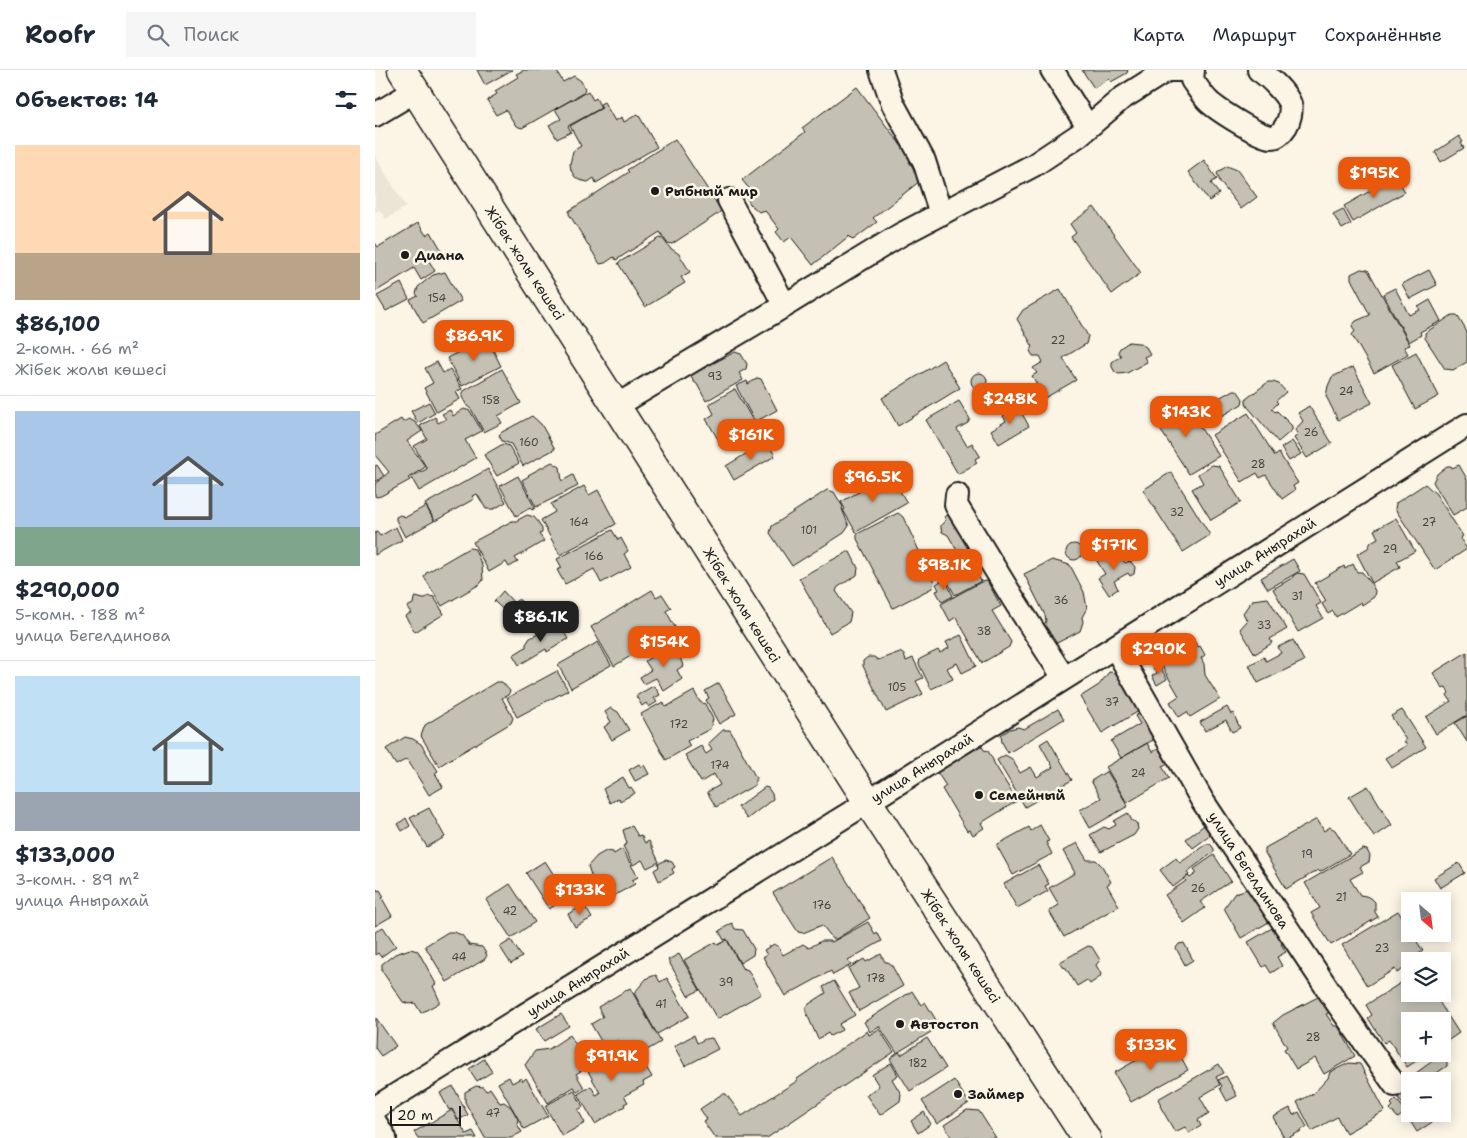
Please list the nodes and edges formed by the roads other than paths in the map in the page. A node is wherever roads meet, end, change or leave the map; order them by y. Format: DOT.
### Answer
graph roads {
  1 [pos="881,70"];
  2 [pos="1052,70"];
  3 [pos="1192,70"];
  4 [pos="1259,70"];
  5 [pos="405,75"];
  6 [pos="375,114"];
  7 [pos="1088,128"];
  8 [pos="729,200"];
  9 [pos="941,214"];
  10 [pos="785,306"];
  11 [pos="616,406"];
  12 [pos="1467,425"];
  13 [pos="957,495"];
  14 [pos="1115,647"];
  15 [pos="1063,678"];
  16 [pos="868,802"];
  17 [pos="1395,1085"];
  18 [pos="375,1108"];
  19 [pos="375,1122"];
  20 [pos="385,1138"];
  21 [pos="1086,1138"];
  1 -- 9 [label="street"];
  2 -- 7 [label="street"];
  3 -- 4 [label="street"];
  3 -- 7 [label="street"];
  5 -- 6 [label="street"];
  5 -- 11 [label="highway, Жібек жолы көшесі"];
  7 -- 9 [label="street"];
  8 -- 10 [label="street"];
  9 -- 10 [label="street"];
  10 -- 11 [label="street"];
  11 -- 16 [label="highway, Жібек жолы көшесі"];
  12 -- 14 [label="street, улица Анырахай"];
  13 -- 15 [label="street"];
  14 -- 15 [label="street, улица Анырахай"];
  14 -- 17 [label="street, улица Бегелдинова"];
  15 -- 16 [label="street, улица Анырахай"];
  16 -- 18 [label="street, улица Анырахай"];
  16 -- 21 [label="highway, Жібек жолы көшесі"];
  19 -- 20 [label="street"];
}
